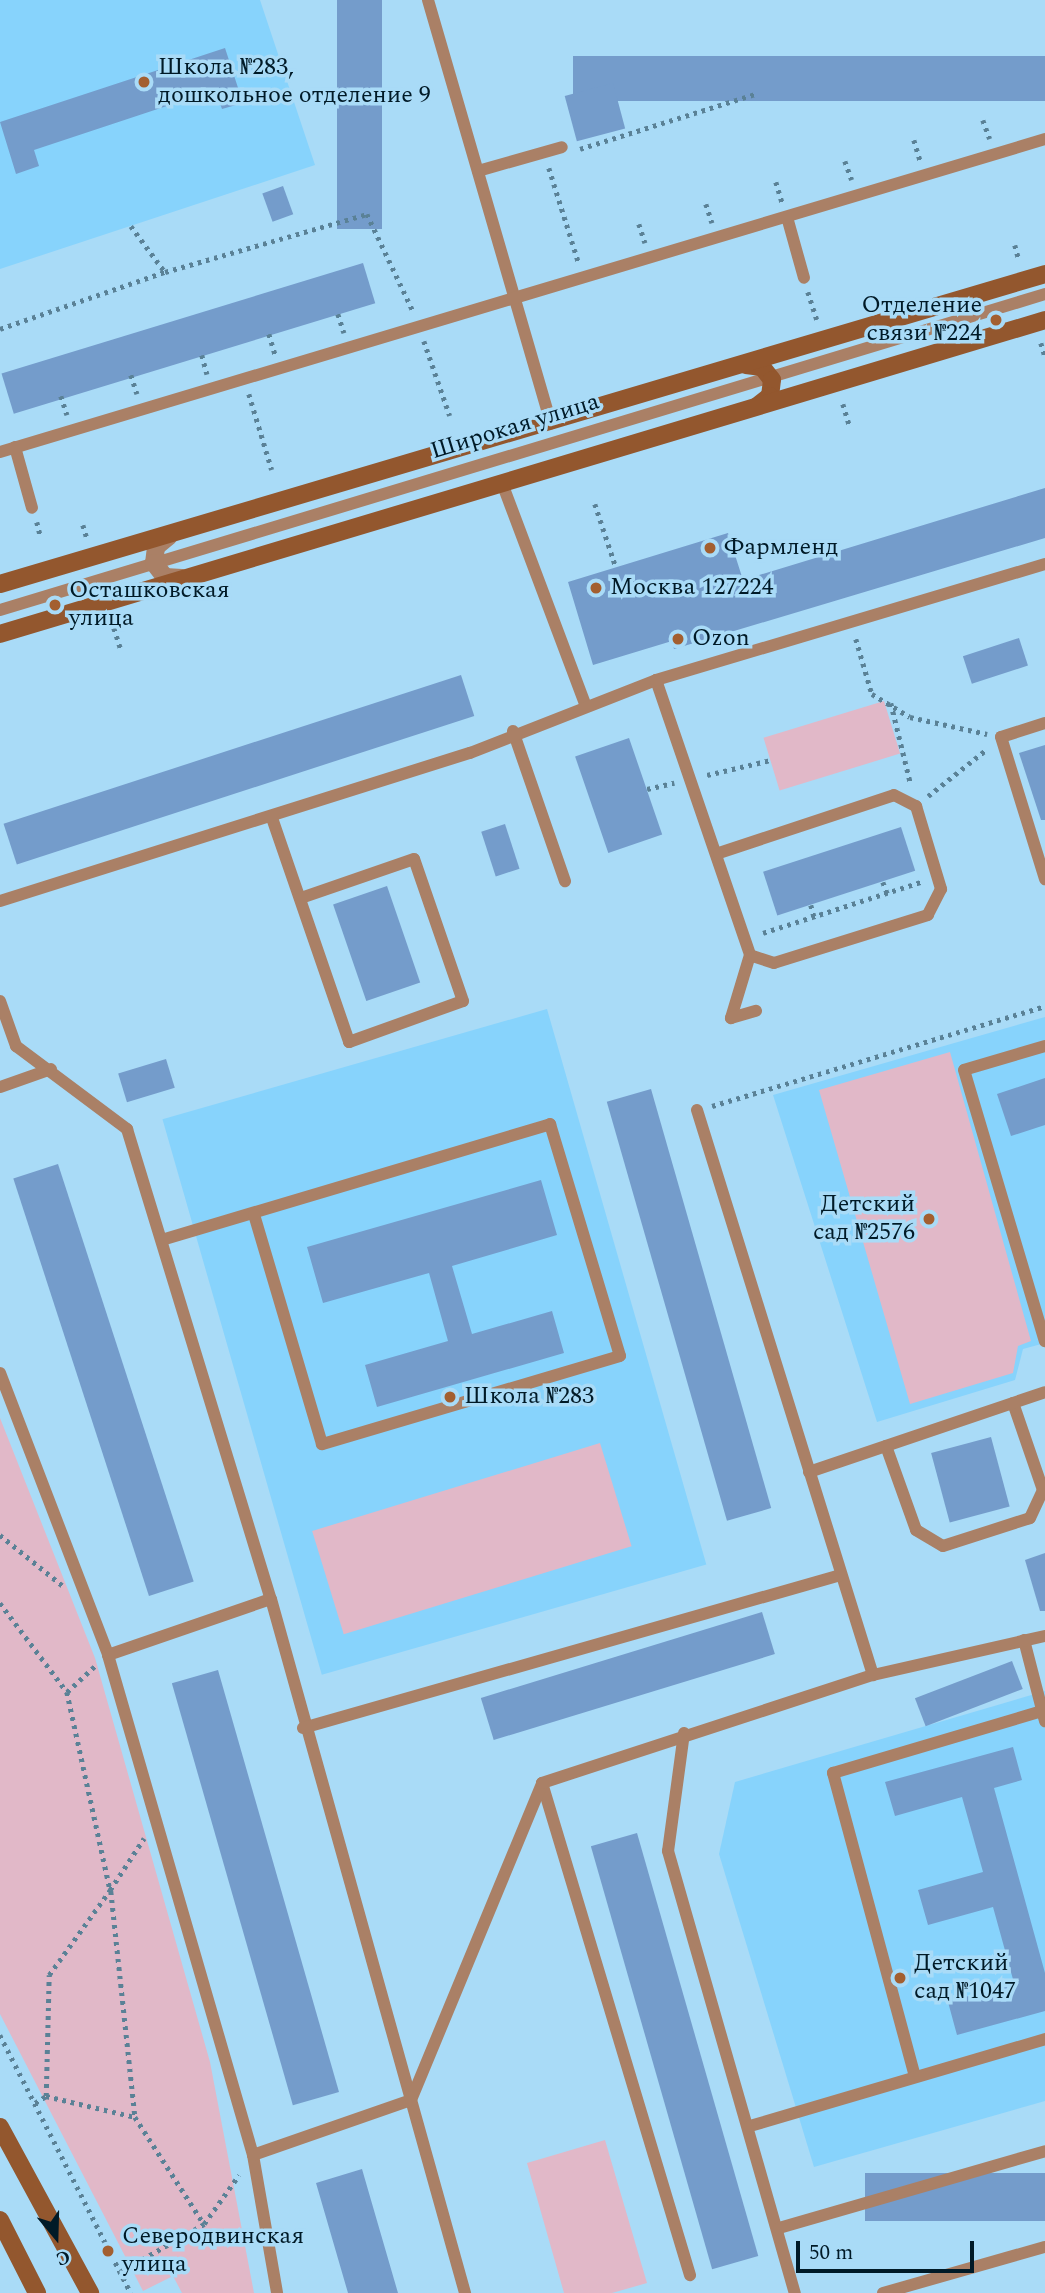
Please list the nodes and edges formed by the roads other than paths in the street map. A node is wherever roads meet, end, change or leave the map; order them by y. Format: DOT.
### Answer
graph roads {
  1 [pos="428,0"];
  2 [pos="1045,139"];
  3 [pos="562,146"];
  4 [pos="478,171"];
  5 [pos="786,217"];
  6 [pos="1045,274"];
  7 [pos="804,278"];
  8 [pos="1045,294"];
  9 [pos="515,298"];
  10 [pos="1045,320"];
  11 [pos="745,365"];
  12 [pos="771,377"];
  13 [pos="757,406"];
  14 [pos="551,423"];
  15 [pos="15,447"];
  16 [pos="0,452"];
  17 [pos="502,483"];
  18 [pos="32,508"];
  19 [pos="169,536"];
  20 [pos="154,563"];
  21 [pos="1045,564"];
  22 [pos="182,578"];
  23 [pos="0,584"];
  24 [pos="0,610"];
  25 [pos="0,634"];
  26 [pos="656,680"];
  27 [pos="585,704"];
  28 [pos="1045,723"];
  29 [pos="513,731"];
  30 [pos="272,818"];
  31 [pos="719,853"];
  32 [pos="1045,879"];
  33 [pos="565,881"];
  34 [pos="301,898"];
  35 [pos="0,901"];
  36 [pos="751,955"];
  37 [pos="0,1001"];
  38 [pos="756,1011"];
  39 [pos="1045,1046"];
  40 [pos="51,1069"];
  41 [pos="0,1087"];
  42 [pos="697,1110"];
  43 [pos="254,1215"];
  44 [pos="165,1239"];
  45 [pos="1041,1316"];
  46 [pos="1045,1341"];
  47 [pos="0,1373"];
  48 [pos="1045,1392"];
  49 [pos="1013,1403"];
  50 [pos="886,1446"];
  51 [pos="809,1472"];
  52 [pos="841,1575"];
  53 [pos="271,1599"];
  54 [pos="1045,1636"];
  55 [pos="1024,1640"];
  56 [pos="108,1655"];
  57 [pos="873,1675"];
  58 [pos="1044,1716"];
  59 [pos="303,1728"];
  60 [pos="684,1733"];
  61 [pos="542,1783"];
  62 [pos="1045,2039"];
  63 [pos="914,2073"];
  64 [pos="411,2100"];
  65 [pos="750,2126"];
  66 [pos="0,2127"];
  67 [pos="1045,2151"];
  68 [pos="253,2155"];
  69 [pos="0,2220"];
  70 [pos="779,2228"];
  71 [pos="1045,2247"];
  72 [pos="690,2275"];
  73 [pos="37,2293"];
  74 [pos="90,2293"];
  75 [pos="277,2293"];
  76 [pos="465,2293"];
  77 [pos="795,2293"];
  78 [pos="883,2293"];
  1 -- 4 [label="lane"];
  2 -- 5 [label="lane"];
  3 -- 4 [label="lane"];
  4 -- 9 [label="lane"];
  5 -- 7 [label="lane"];
  5 -- 9 [label="lane"];
  6 -- 11 [label="main road, Широкая улица"];
  8 -- 12 [label="lane, Широкая улица"];
  9 -- 14 [label="lane"];
  9 -- 15 [label="lane"];
  10 -- 13 [label="main road, Широкая улица"];
  11 -- 12 [label="main road"];
  11 -- 14 [label="main road, Широкая улица"];
  12 -- 13 [label="main road"];
  12 -- 20 [label="lane, Широкая улица"];
  13 -- 17 [label="main road, Широкая улица"];
  14 -- 19 [label="main road, Широкая улица"];
  15 -- 16 [label="lane"];
  15 -- 18 [label="lane"];
  17 -- 22 [label="main road, Широкая улица"];
  17 -- 27 [label="lane"];
  19 -- 20 [label="street"];
  19 -- 23 [label="main road, Широкая улица"];
  20 -- 22 [label="street"];
  20 -- 24 [label="lane, Широкая улица"];
  21 -- 26 [label="lane"];
  22 -- 25 [label="main road, Широкая улица"];
  26 -- 27 [label="lane"];
  26 -- 31 [label="lane"];
  27 -- 29 [label="lane"];
  28 -- 32 [label="lane"];
  29 -- 30 [label="lane"];
  29 -- 33 [label="lane"];
  30 -- 34 [label="lane"];
  30 -- 35 [label="lane"];
  31 -- 36 [label="lane"];
  31 -- 36 [label="lane"];
  34 -- 34 [label="lane"];
  36 -- 38 [label="lane"];
  37 -- 40 [label="lane"];
  39 -- 45 [label="lane"];
  40 -- 41 [label="lane"];
  40 -- 44 [label="lane"];
  42 -- 51 [label="lane"];
  43 -- 43 [label="lane"];
  43 -- 44 [label="lane"];
  44 -- 53 [label="lane"];
  45 -- 46 [label="lane"];
  47 -- 56 [label="lane"];
  48 -- 49 [label="lane"];
  49 -- 50 [label="lane"];
  49 -- 50 [label="lane"];
  50 -- 51 [label="lane"];
  51 -- 52 [label="lane"];
  52 -- 57 [label="lane"];
  52 -- 59 [label="lane"];
  53 -- 56 [label="lane"];
  53 -- 59 [label="lane"];
  54 -- 55 [label="lane"];
  55 -- 57 [label="lane"];
  55 -- 58 [label="lane"];
  56 -- 68 [label="lane"];
  57 -- 60 [label="lane"];
  58 -- 63 [label="lane"];
  59 -- 64 [label="lane"];
  60 -- 61 [label="lane"];
  60 -- 65 [label="lane"];
  61 -- 64 [label="lane"];
  61 -- 72 [label="lane"];
  62 -- 63 [label="lane"];
  63 -- 65 [label="lane"];
  64 -- 68 [label="lane"];
  64 -- 76 [label="lane"];
  65 -- 70 [label="lane"];
  66 -- 74 [label="main road"];
  67 -- 70 [label="lane"];
  68 -- 75 [label="lane"];
  69 -- 73 [label="main road"];
  70 -- 77 [label="lane"];
  71 -- 78 [label="lane"];
}
